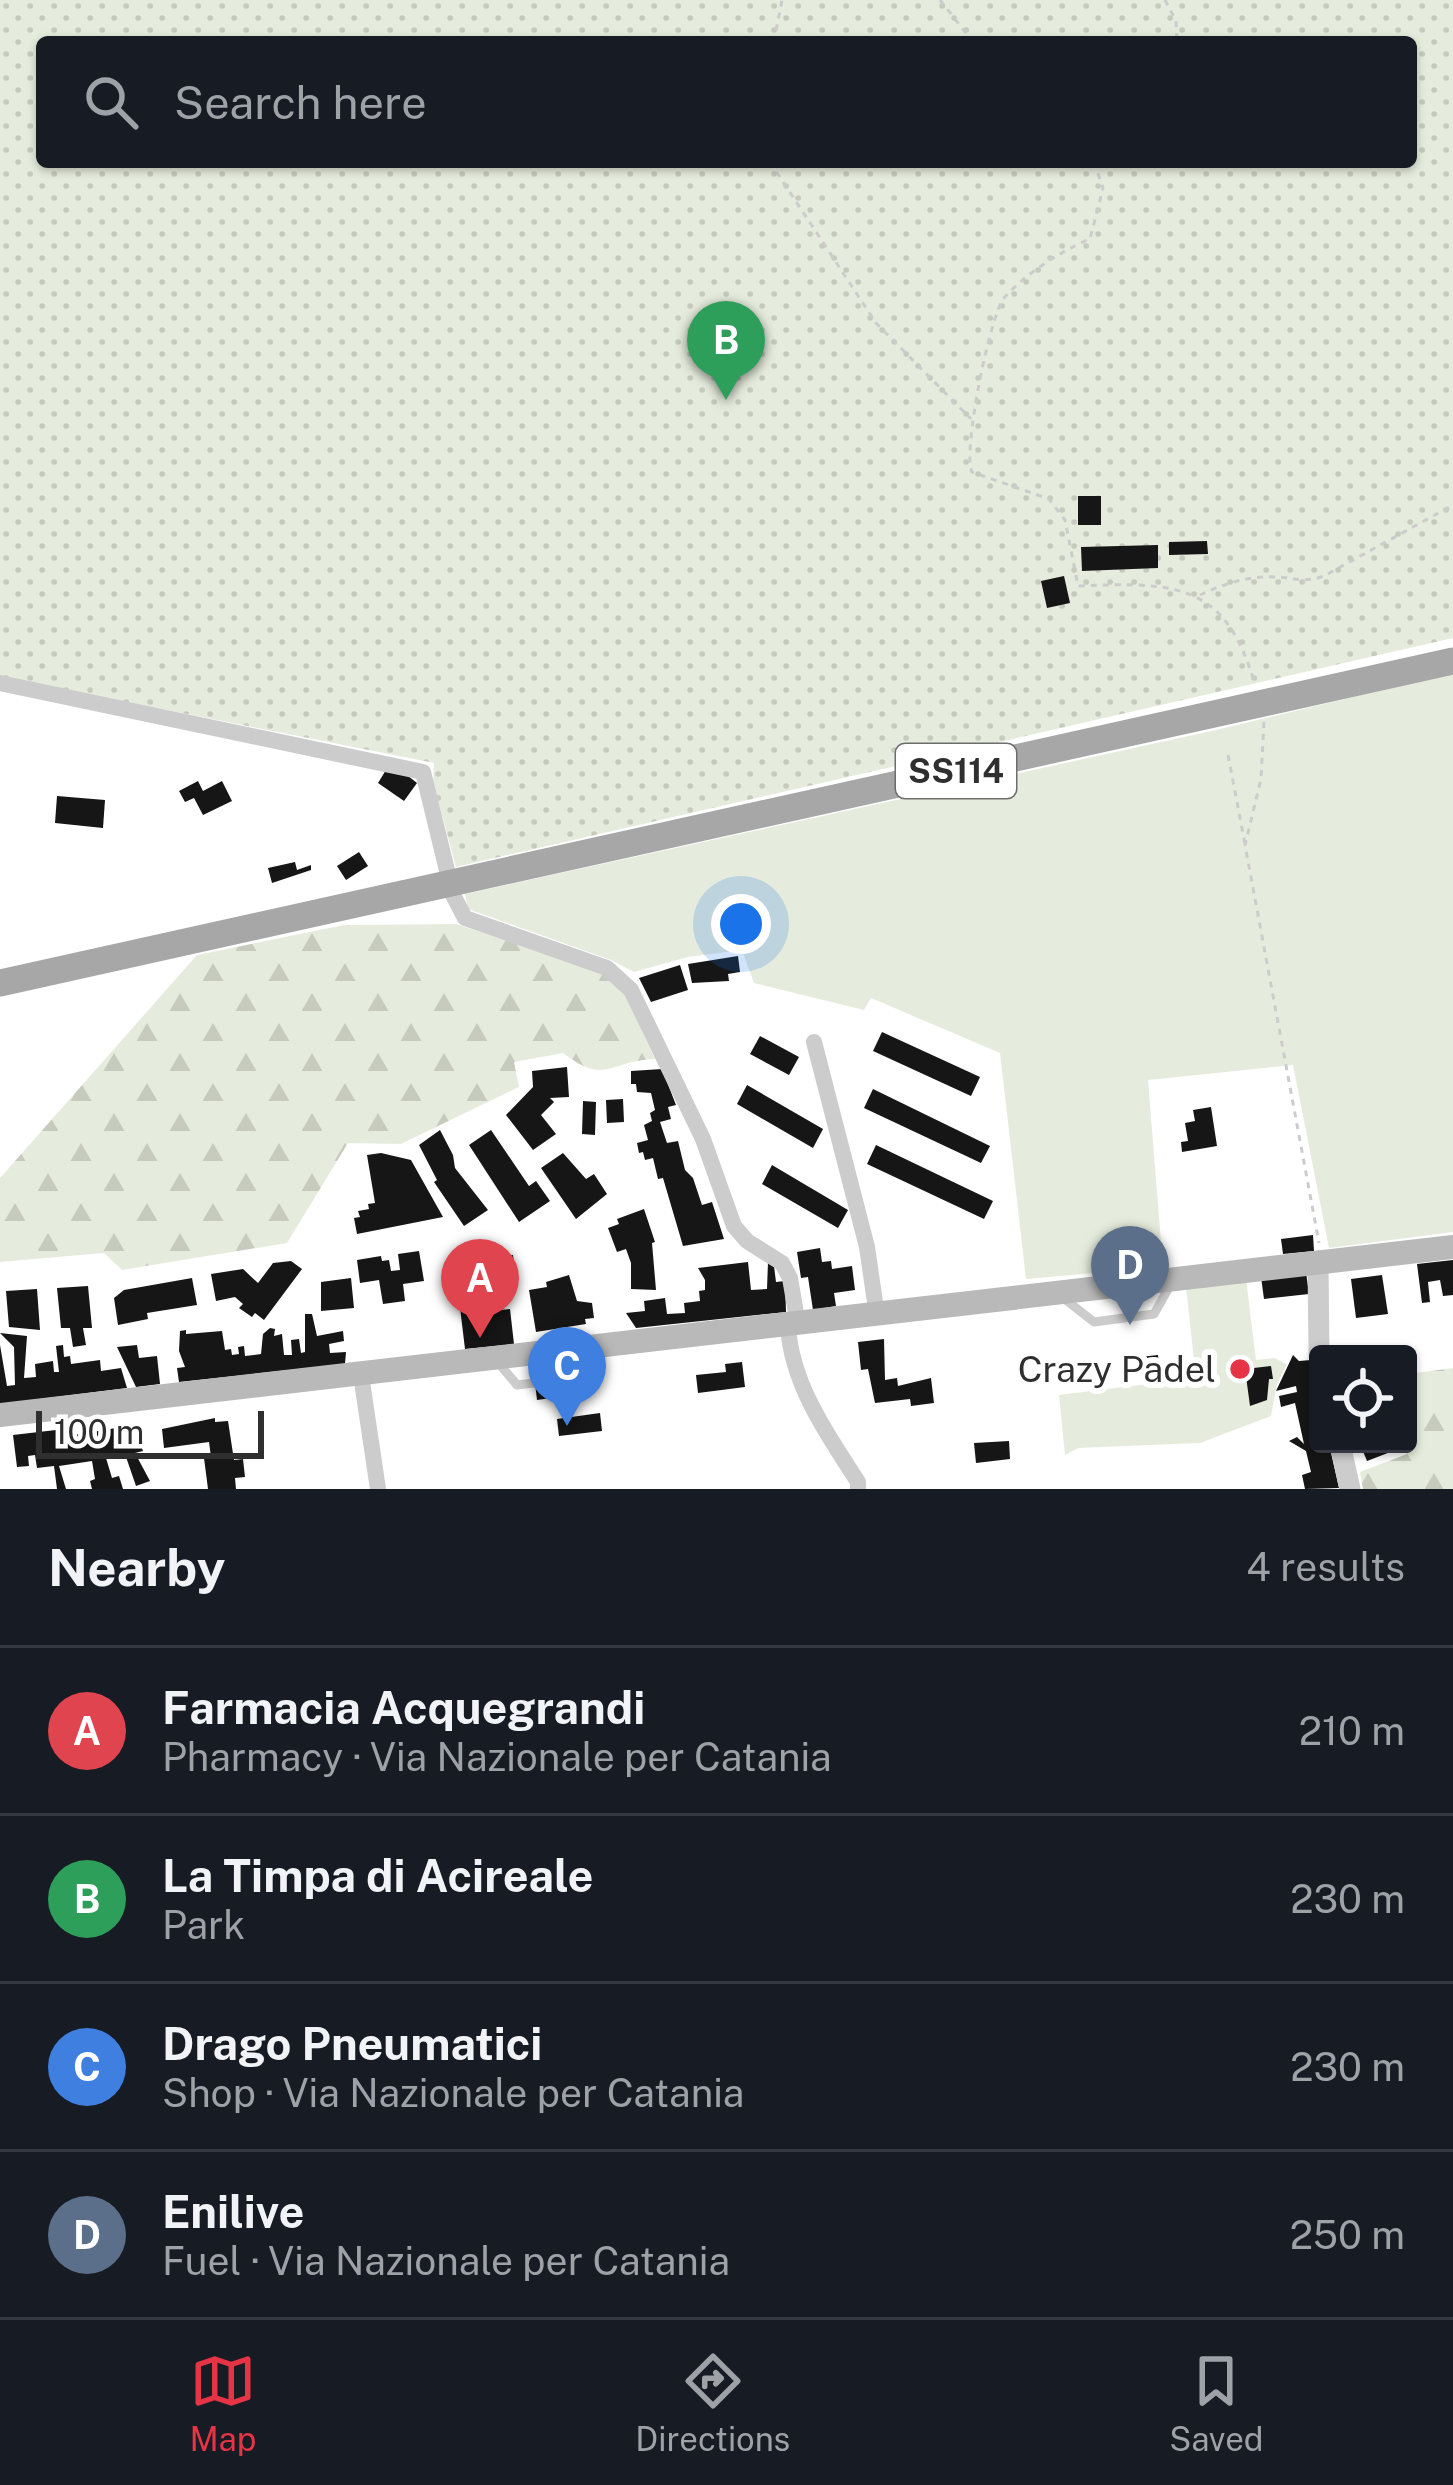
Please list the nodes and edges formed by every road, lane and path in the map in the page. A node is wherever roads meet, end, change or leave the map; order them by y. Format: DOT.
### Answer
graph roads {
  1 [pos="782,0"];
  2 [pos="940,0"];
  3 [pos="1166,0"];
  4 [pos="775,36"];
  5 [pos="968,36"];
  6 [pos="1177,36"];
  7 [pos="774,168"];
  8 [pos="1098,168"];
  9 [pos="972,420"];
  10 [pos="1453,505"];
  11 [pos="1198,595"];
  12 [pos="1453,661"];
  13 [pos="0,683"];
  14 [pos="1256,690"];
  15 [pos="1264,720"];
  16 [pos="1228,755"];
  17 [pos="1245,845"];
  18 [pos="0,983"];
  19 [pos="814,1042"];
  20 [pos="1453,1247"];
  21 [pos="1320,1261"];
  22 [pos="877,1316"];
  23 [pos="793,1326"];
  24 [pos="1319,1345"];
  25 [pos="361,1375"];
  26 [pos="0,1415"];
  27 [pos="1342,1453"];
  28 [pos="378,1489"];
  29 [pos="858,1489"];
  30 [pos="1350,1489"];
  1 -- 4 [label="path"];
  2 -- 5 [label="path"];
  3 -- 6 [label="path"];
  7 -- 9 [label="path"];
  8 -- 9 [label="path"];
  9 -- 11 [label="path"];
  10 -- 11 [label="path"];
  11 -- 14 [label="path"];
  12 -- 18 [label="main road, SS114"];
  13 -- 23 [label="street"];
  15 -- 17 [label="path"];
  16 -- 17 [label="path"];
  17 -- 21 [label="path"];
  19 -- 22 [label="street"];
  20 -- 21 [label="main road"];
  21 -- 22 [label="main road"];
  21 -- 24 [label="street"];
  22 -- 23 [label="main road"];
  23 -- 25 [label="main road"];
  23 -- 29 [label="street"];
  25 -- 26 [label="main road"];
  25 -- 28 [label="street"];
  27 -- 30 [label="street"];
}
